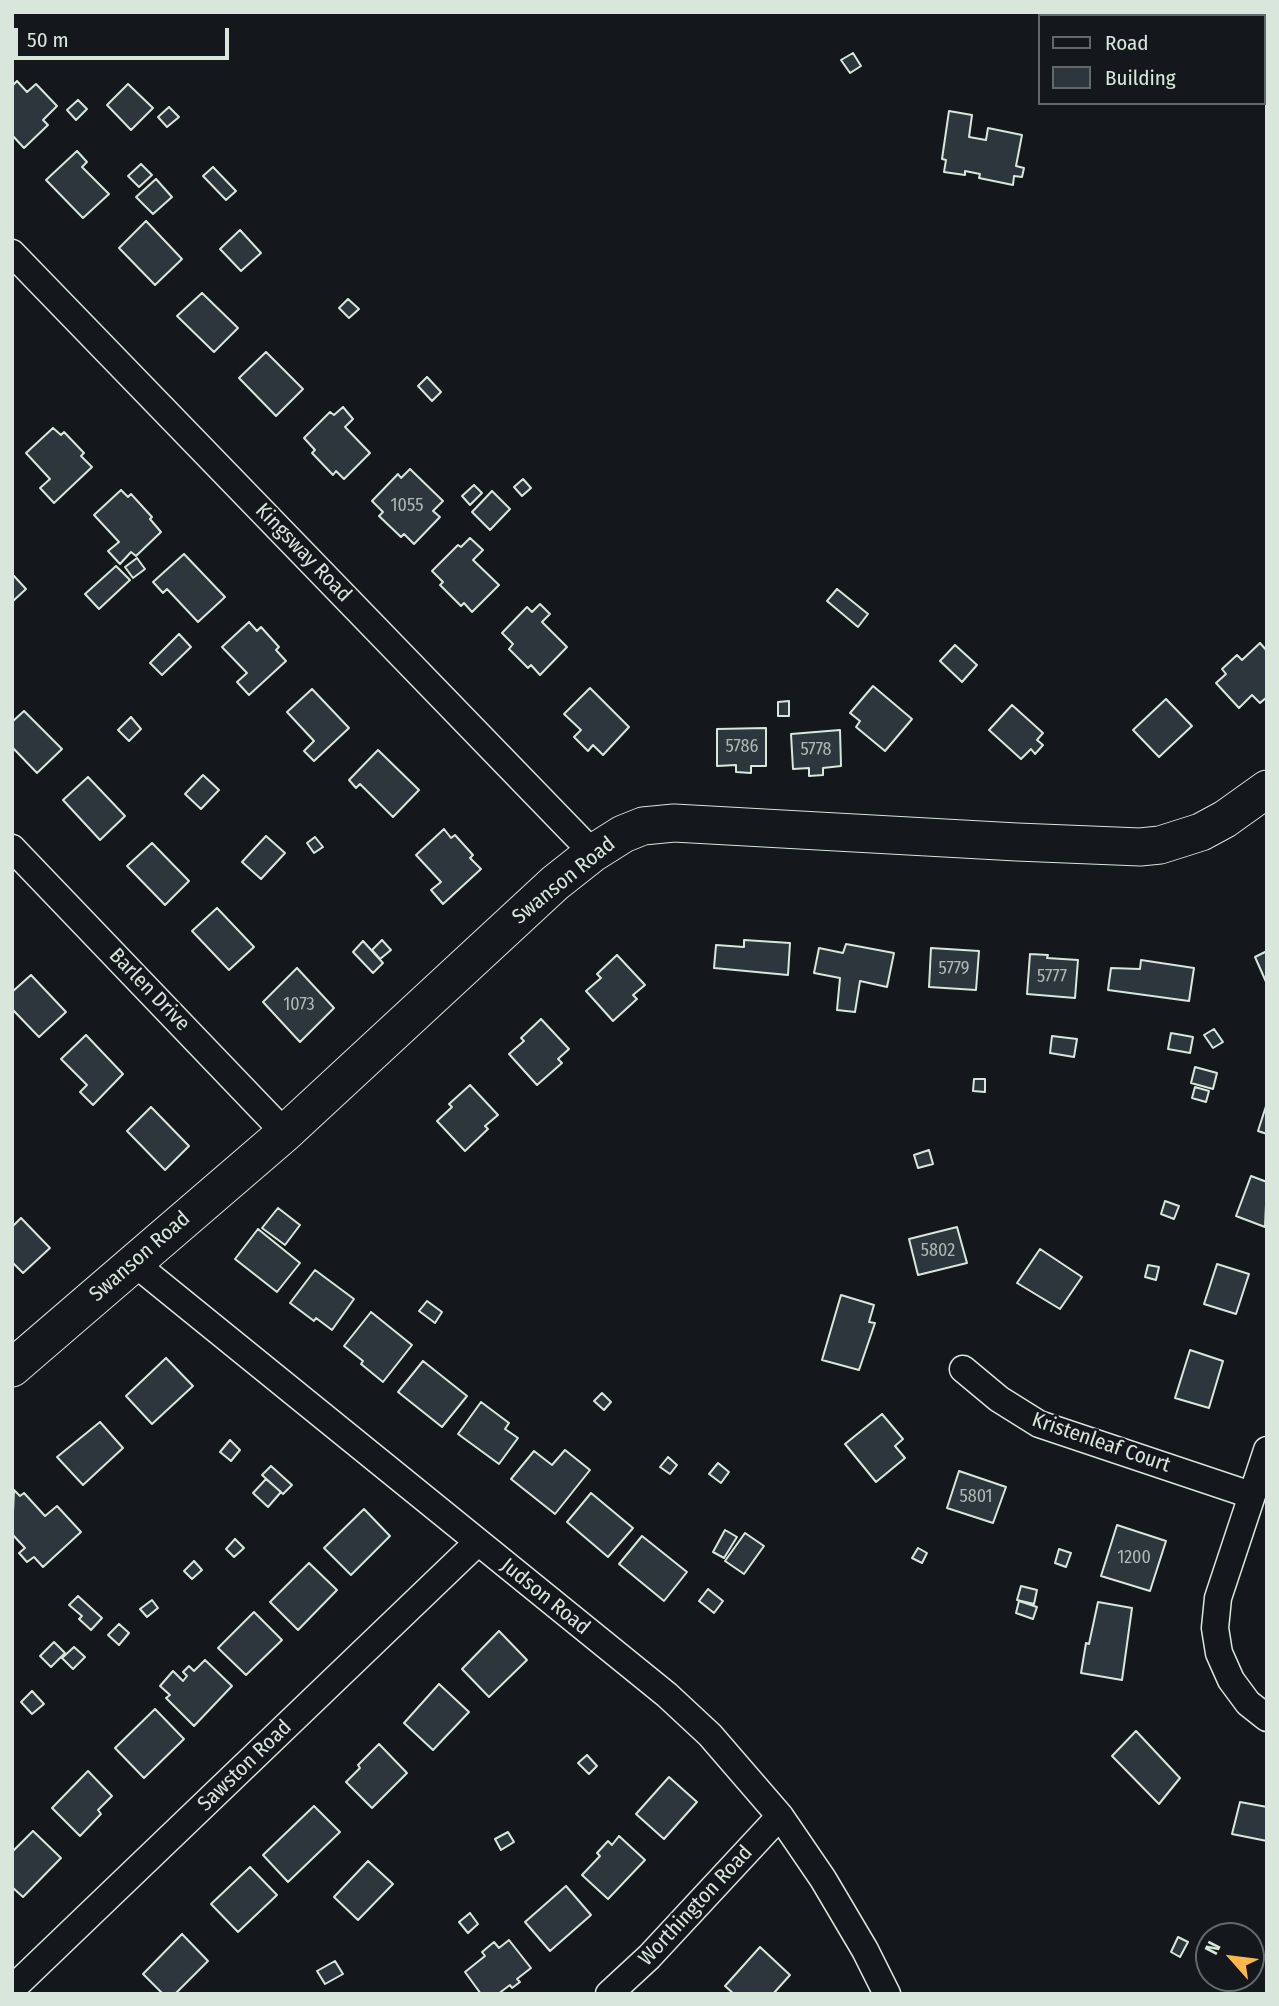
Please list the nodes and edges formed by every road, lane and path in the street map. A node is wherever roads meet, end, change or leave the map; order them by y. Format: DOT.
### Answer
graph roads {
  1 [pos="12,253"];
  2 [pos="1264,798"];
  3 [pos="12,848"];
  4 [pos="593,853"];
  5 [pos="285,1133"];
  6 [pos="133,1262"];
  7 [pos="12,1368"];
  8 [pos="963,1369"];
  9 [pos="1267,1450"];
  10 [pos="1251,1495"];
  11 [pos="477,1543"];
  12 [pos="1267,1718"];
  13 [pos="780,1816"];
  14 [pos="12,1989"];
  15 [pos="610,1994"];
  16 [pos="887,1994"];
  1 -- 4 [label="street, Kingsway Road"];
  2 -- 4 [label="street, Swanson Road"];
  3 -- 5 [label="street, Barlen Drive"];
  4 -- 5 [label="street, Swanson Road"];
  5 -- 6 [label="street, Swanson Road"];
  6 -- 7 [label="street, Swanson Road"];
  6 -- 11 [label="street, Judson Road"];
  8 -- 10 [label="street, Kristenleaf Court"];
  9 -- 10 [label="street"];
  10 -- 12 [label="street"];
  11 -- 13 [label="street, Judson Road"];
  11 -- 14 [label="street, Sawston Road"];
  13 -- 15 [label="street, Worthington Road"];
  13 -- 16 [label="street, Judson Road"];
}
